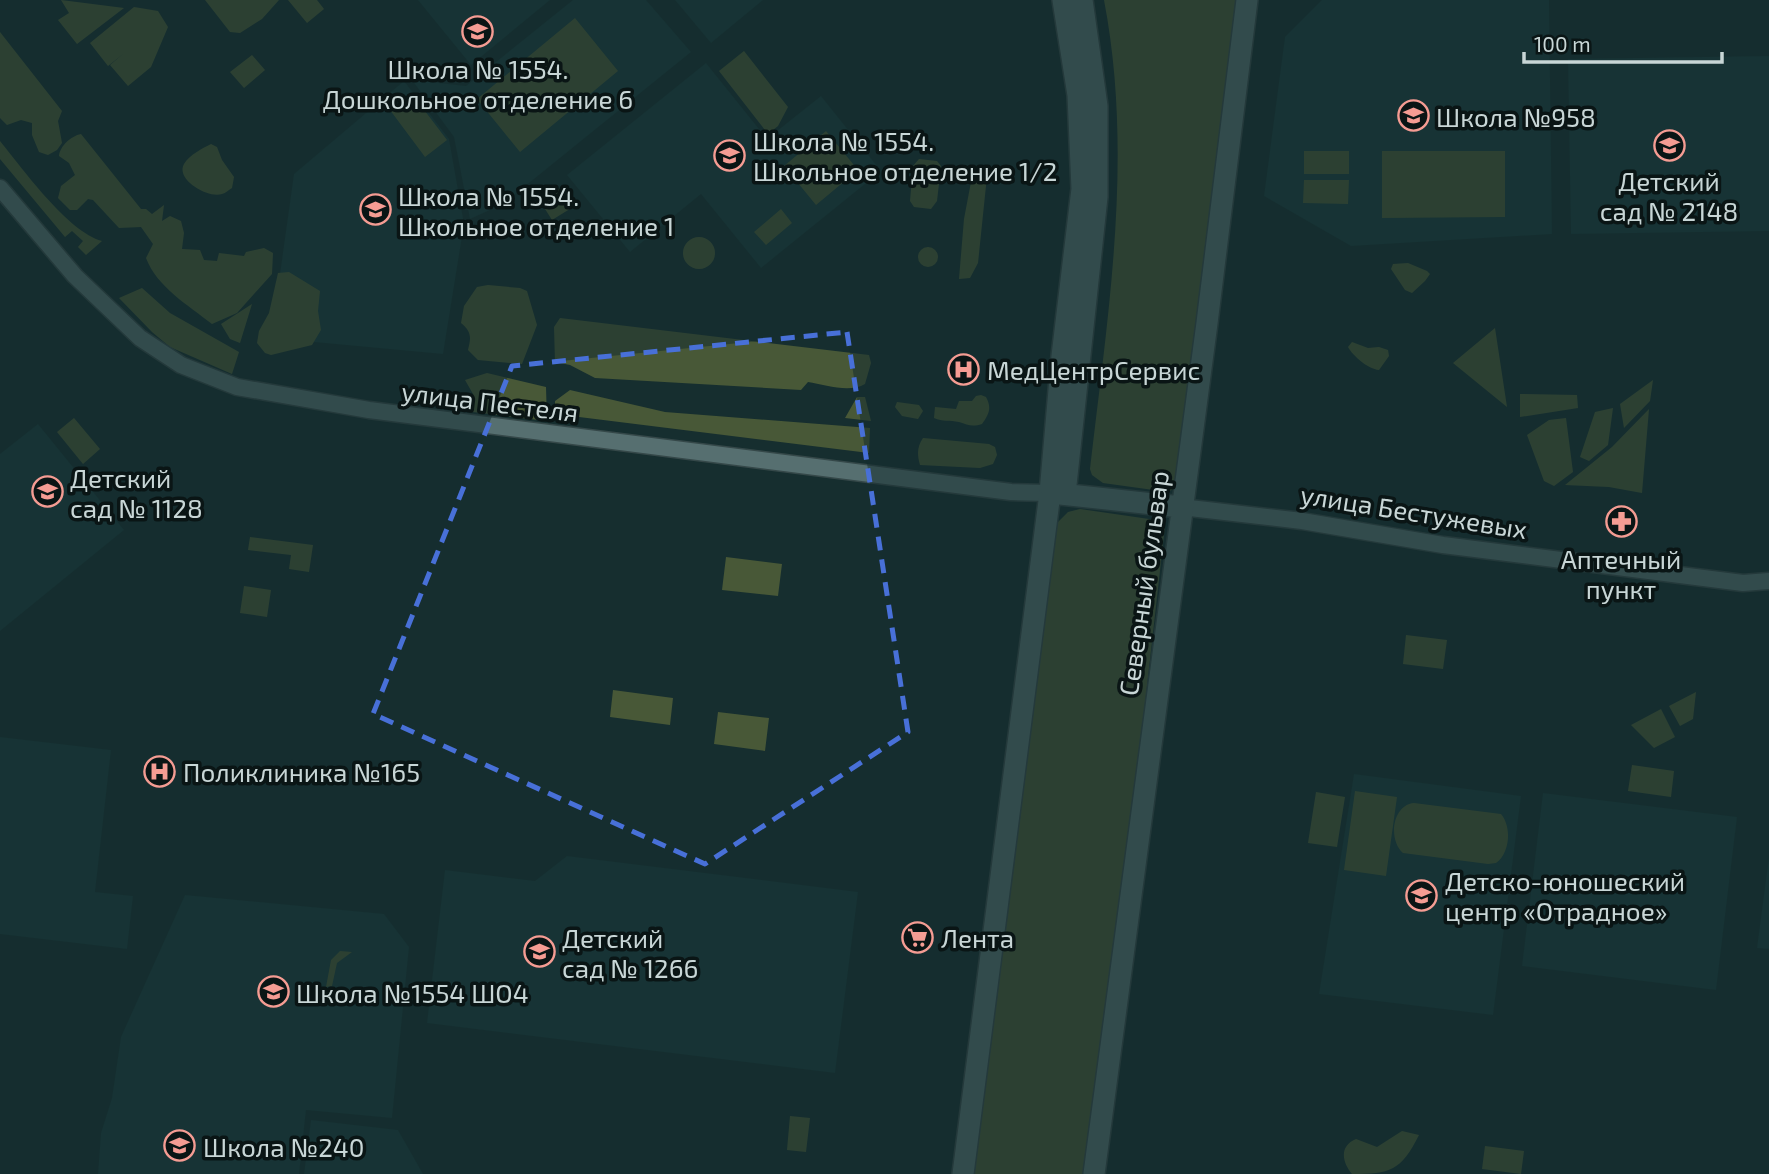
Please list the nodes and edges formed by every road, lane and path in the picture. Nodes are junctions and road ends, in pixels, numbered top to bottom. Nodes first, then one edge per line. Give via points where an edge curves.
1 (1063, 0) edge
2 (1082, 0) edge
3 (1247, 0) edge
4 (0, 188) edge
5 (1058, 494) junction
6 (1181, 507) junction
7 (1769, 581) edge
8 (962, 1174) edge
9 (1094, 1174) edge

1 - 5 main road via 1078,95 1082,188 1062,356
2 - 5 main road via 1097,106 1097,197
3 - 6 main road, Северный бульвар
4 - 5 street, улица Пестеля via 75,276 140,338 181,365 237,387 424,417 1012,492
5 - 6 main road, улица Бестужевых
5 - 8 main road
6 - 7 street, улица Бестужевых via 1561,561 1743,583
6 - 9 main road, Северный бульвар

